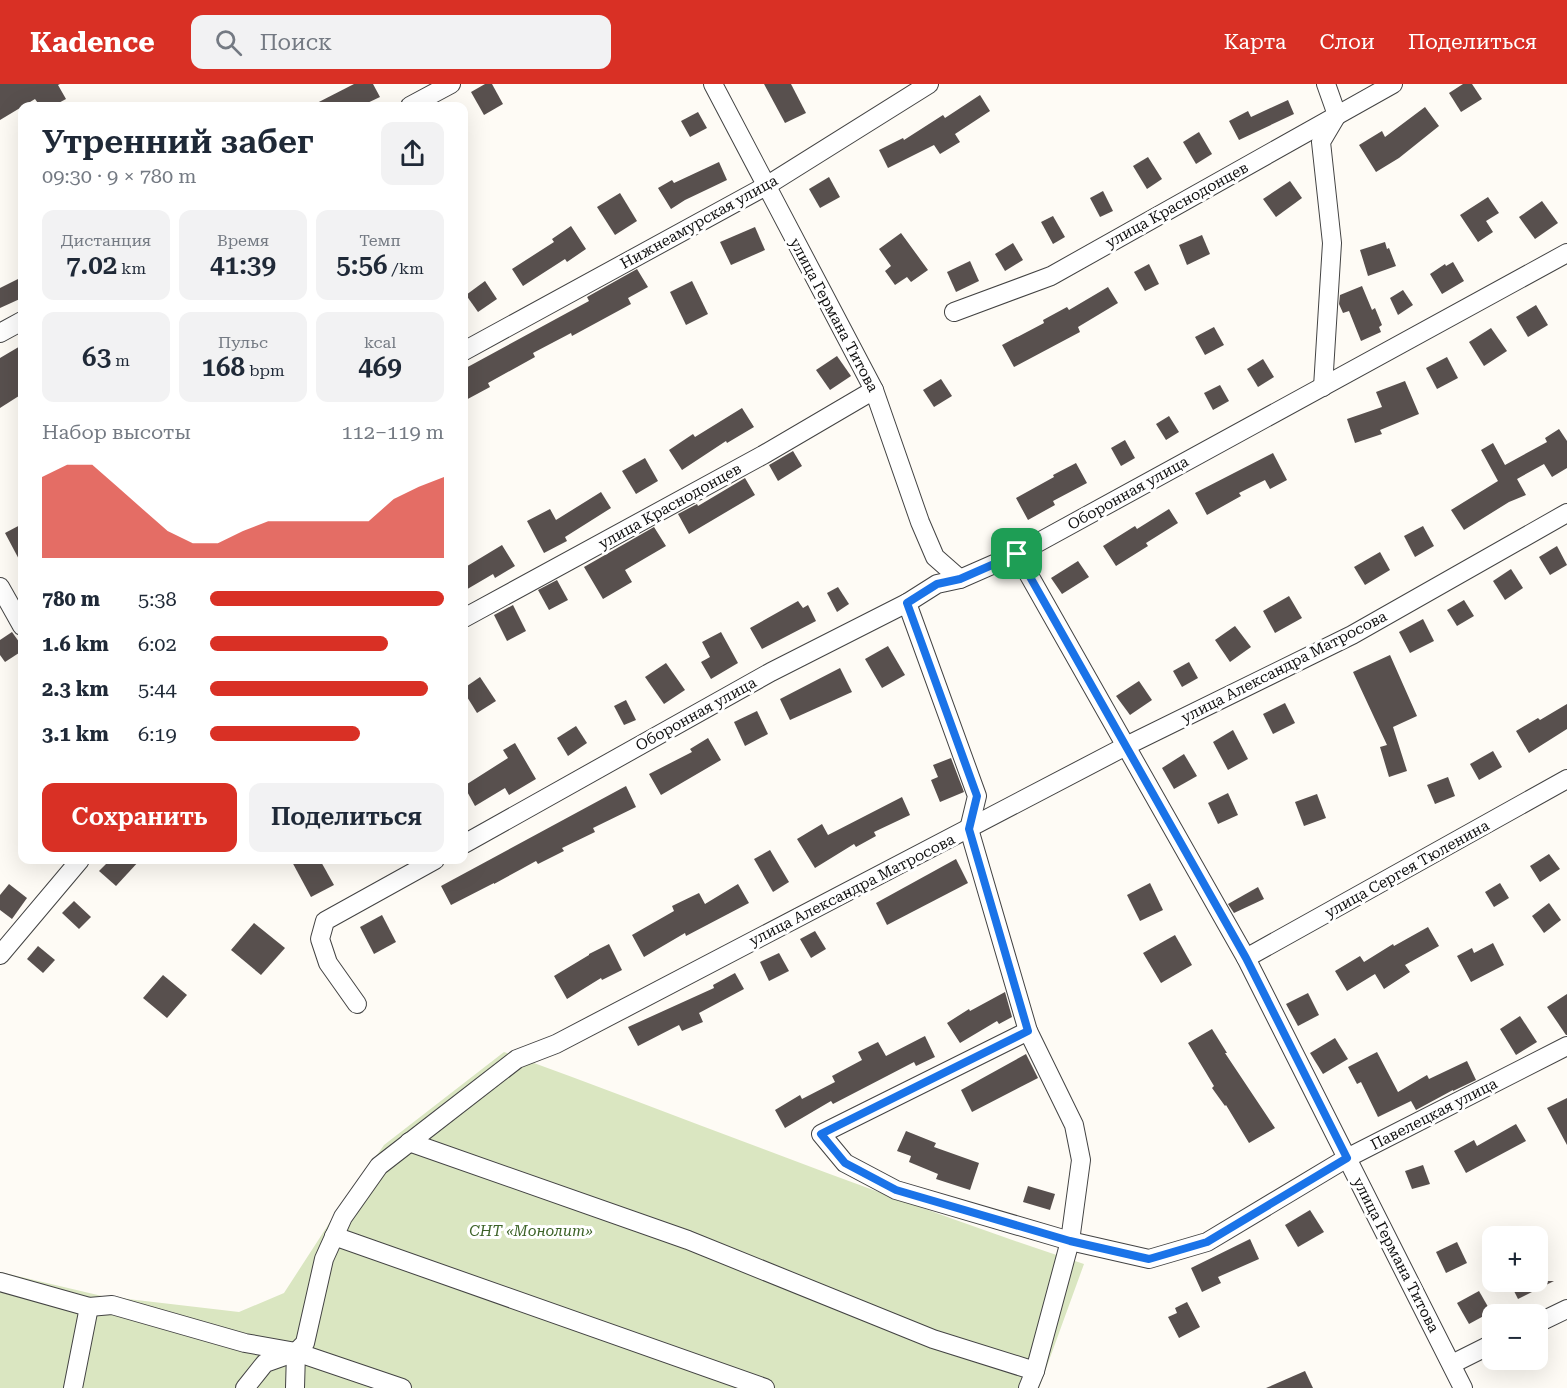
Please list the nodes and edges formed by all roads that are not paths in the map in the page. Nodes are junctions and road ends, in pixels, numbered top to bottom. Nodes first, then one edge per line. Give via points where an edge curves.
1 (451, 84) edge
2 (713, 84) edge
3 (929, 84) edge
4 (1326, 84) edge
5 (1393, 84) edge
6 (417, 102) edge
7 (1337, 115) junction
8 (766, 186) junction
9 (1567, 252) edge
10 (954, 312) dead end
11 (18, 323) edge
12 (0, 333) edge
13 (468, 349) edge
14 (1323, 387) junction
15 (874, 390) junction
16 (1567, 513) edge
17 (1017, 554) junction
18 (960, 579) junction
19 (10, 594) edge
20 (907, 603) junction
21 (18, 615) edge
22 (468, 616) edge
23 (1126, 746) junction
24 (1567, 779) edge
25 (969, 829) junction
26 (468, 842) edge
27 (77, 864) edge
28 (428, 864) edge
29 (0, 956) edge
30 (1246, 958) junction
31 (357, 1004) dead end
32 (1028, 1031) junction
33 (1567, 1046) edge
34 (409, 1142) junction
35 (1347, 1158) junction
36 (334, 1236) junction
37 (1070, 1241) junction
38 (0, 1282) edge
39 (89, 1307) junction
40 (1567, 1309) edge
41 (1548, 1318) edge
42 (1482, 1349) edge
43 (296, 1352) junction
44 (1452, 1364) junction
45 (1032, 1380) edge
46 (1457, 1386) edge
47 (73, 1388) edge
48 (244, 1388) edge
49 (295, 1388) edge
50 (402, 1388) edge
51 (765, 1388) edge

1 - 6 street
2 - 8 street, улица Германа Титова
3 - 8 street, Нижнеамурская улица
4 - 7 street
5 - 7 street, улица Краснодонцев
7 - 10 street, улица Краснодонцев via 1051,276
7 - 14 street via 1321,142 1332,243
8 - 13 street, Нижнеамурская улица
8 - 15 street, улица Германа Титова
9 - 14 street, Оборонная улица
11 - 12 street
14 - 17 street, Оборонная улица
15 - 18 street, улица Германа Титова via 935,557
15 - 22 street, улица Краснодонцев
16 - 23 street, улица Александра Матросова via 1352,635
17 - 18 street, Оборонная улица
17 - 23 street, улица Германа Титова
18 - 20 street, Оборонная улица via 937,584
19 - 21 street
20 - 25 street via 977,796
20 - 26 street, Оборонная улица via 771,672
23 - 25 street, улица Александра Матросова
23 - 30 street, улица Германа Титова
24 - 30 street, улица Сергея Тюленина
25 - 32 street
25 - 34 street, улица Александра Матросова via 556,1044 517,1059
27 - 29 street
28 - 31 street via 325,921 320,939 328,963
30 - 35 street, улица Германа Титова
32 - 37 street via 1074,1125 1081,1160
32 - 37 street, Павелецкая улица via 821,1134 845,1163 896,1190
33 - 35 street, Павелецкая улица
34 - 36 street, улица Александра Матросова via 379,1166
34 - 45 street via 688,1240
35 - 37 street, Павелецкая улица via 1207,1242 1149,1259
35 - 44 street, улица Германа Титова
36 - 43 street, улица Александра Матросова via 324,1259 305,1343
36 - 51 street
37 - 45 street
38 - 39 street
39 - 43 street via 112,1305
39 - 47 street
40 - 41 street
42 - 44 street
43 - 48 street via 264,1363
43 - 49 street
43 - 50 street
44 - 46 street, улица Германа Титова

